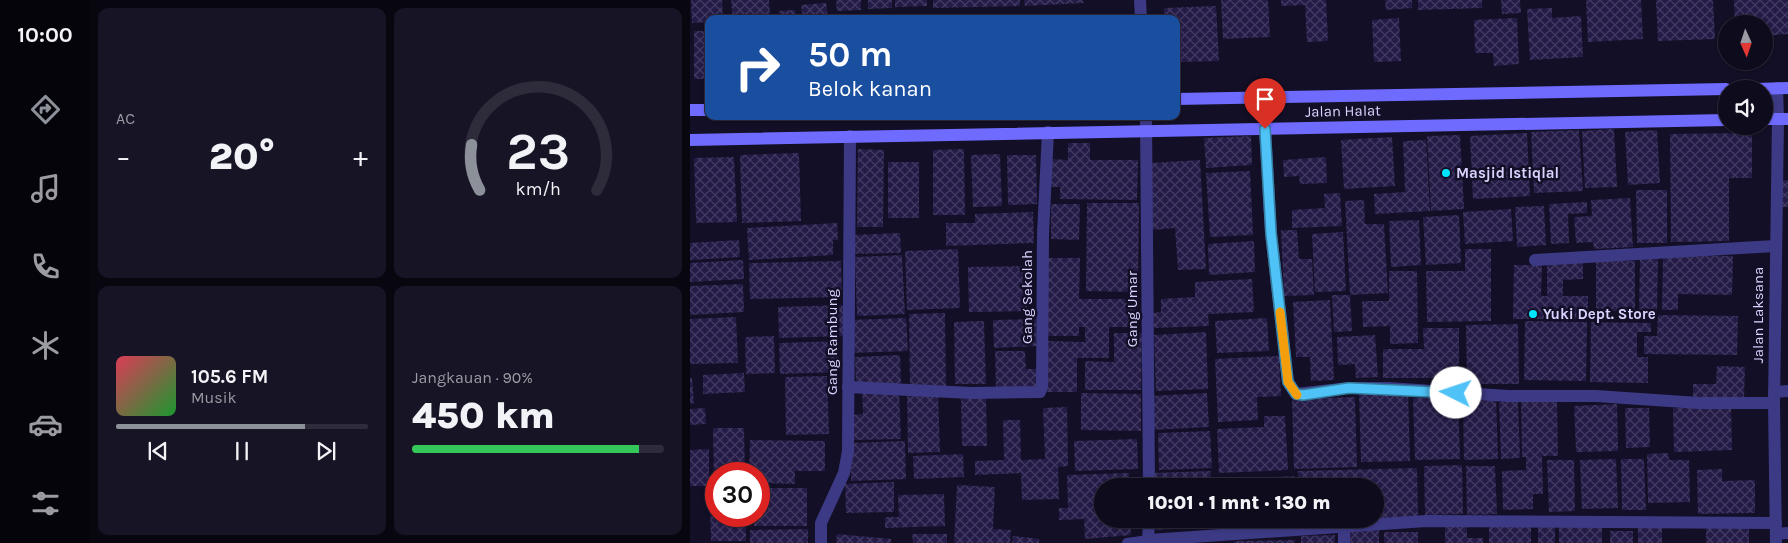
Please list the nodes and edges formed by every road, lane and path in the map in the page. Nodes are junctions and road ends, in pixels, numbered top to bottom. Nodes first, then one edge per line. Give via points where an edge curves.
1 (1140, 0) edge
2 (1141, 15) edge
3 (1783, 88) edge
4 (1718, 90) edge
5 (1180, 98) edge
6 (690, 110) edge
7 (705, 110) edge
8 (1783, 119) edge
9 (1146, 120) edge
10 (1718, 120) edge
11 (1265, 129) junction
12 (1147, 131) junction
13 (1048, 132) junction
14 (850, 136) junction
15 (690, 140) edge
16 (1776, 246) junction
17 (1535, 260) dead end
18 (848, 387) junction
19 (1788, 391) edge
20 (1774, 398) junction
21 (1149, 478) edge
22 (1384, 524) edge
23 (1149, 528) edge
24 (1318, 528) edge
25 (1344, 528) edge
26 (1779, 533) edge
27 (1149, 541) edge
28 (821, 543) edge
29 (1127, 543) edge
30 (1344, 543) edge

1 - 2 street
3 - 8 street, Jalan Laksana
4 - 5 main road, Jalan Halat
6 - 7 main road
8 - 16 street, Jalan Laksana
9 - 12 street, Gang Umar
10 - 11 main road, Jalan Halat
11 - 12 main road, Jalan Halat
11 - 20 street via 1271,233 1287,373 1291,389 1296,394 1378,388 1699,403
12 - 13 main road, Jalan Halat
12 - 21 street, Gang Umar
13 - 14 main road, Jalan Halat
13 - 18 street, Gang Sekolah via 1040,392
14 - 15 main road, Jalan Halat
14 - 18 street, Gang Rambung
16 - 17 street
16 - 20 street, Jalan Laksana
18 - 28 street, Gang Rambung via 848,451 844,473 821,523
19 - 20 street
20 - 26 street, Jalan Laksana
22 - 26 street via 1426,521
23 - 27 street
24 - 27 street
25 - 30 street
27 - 29 lane

